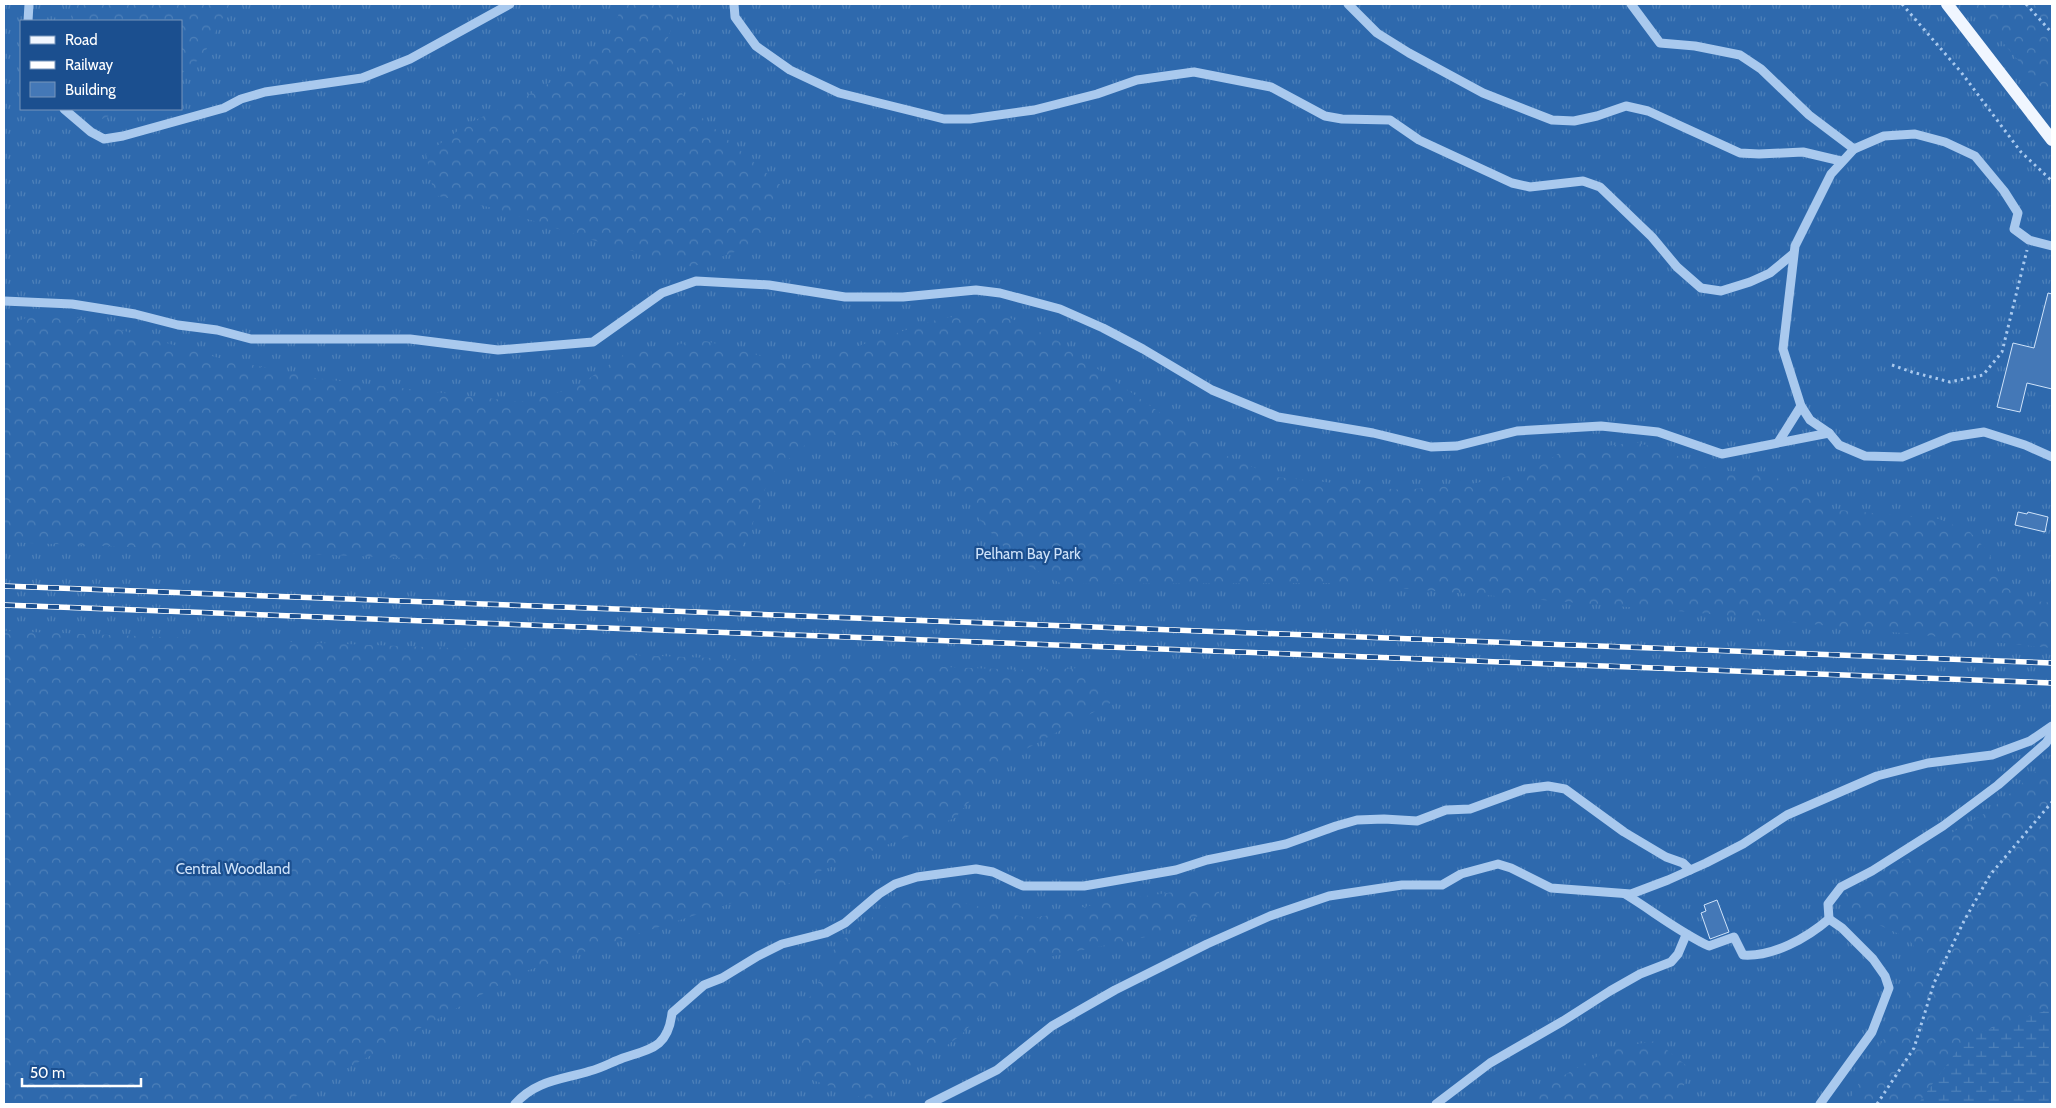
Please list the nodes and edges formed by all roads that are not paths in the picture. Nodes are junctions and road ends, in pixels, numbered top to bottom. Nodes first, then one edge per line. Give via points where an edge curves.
1 (29, 4) edge
2 (510, 4) edge
3 (734, 4) edge
4 (1348, 4) edge
5 (1631, 4) edge
6 (1948, 4) edge
7 (28, 20) edge
8 (65, 110) edge
9 (2052, 140) edge
10 (1854, 149) junction
11 (1841, 161) junction
12 (2052, 246) edge
13 (1793, 254) junction
14 (4, 301) edge
15 (1801, 406) junction
16 (1829, 433) junction
17 (1779, 441) junction
18 (2052, 457) edge
19 (2052, 726) edge
20 (2052, 734) edge
21 (1690, 870) junction
22 (1625, 894) junction
23 (1829, 918) junction
24 (1686, 935) junction
25 (515, 1104) edge
26 (929, 1104) edge
27 (1436, 1104) edge
28 (1820, 1104) edge

1 - 7 lane
2 - 8 lane via 410,59 362,78 264,92 224,108 123,136 104,139
3 - 13 lane via 734,17 756,46 790,70 839,94 934,117 970,119 1034,110 1137,80 1194,72 1271,87 1325,116 1390,120 1419,140 1512,183 1530,187 1583,181 1600,187 1701,288 1721,290 1750,282 1770,273
4 - 11 lane via 1377,32 1409,53 1483,93 1552,120 1574,121 1626,106 1648,111 1740,153 1803,152
5 - 10 lane via 1660,43 1740,54 1766,73 1809,115
6 - 9 main road
10 - 11 lane
10 - 12 lane via 1884,136 1915,134 1945,142 1975,156 2018,213 2014,229 2029,240
11 - 13 lane via 1831,174 1794,246
13 - 15 lane via 1783,349
14 - 17 lane via 81,306 135,314 251,339 410,339 498,350 593,342 662,293 696,281 769,285 845,297 903,297 976,290 1060,309 1143,349 1212,390 1278,417 1374,433 1431,447 1457,446 1517,431 1601,426 1658,432 1722,454
15 - 16 lane via 1810,420
15 - 17 lane
16 - 17 lane
16 - 18 lane via 1839,445 1864,456 1902,457 1951,437 1984,432
19 - 21 lane via 2030,741 1992,755 1928,763 1876,776 1787,815 1743,844
20 - 23 lane via 2046,743 1998,784 1943,826 1872,872 1841,887 1828,904
21 - 22 lane
21 - 25 lane via 1683,862 1666,857 1631,836 1565,788 1548,786 1525,789 1470,809 1446,810 1416,821 1357,820 1286,844 1207,860 1176,870 1084,886 1023,886 993,872 976,869 931,874 895,884 845,923 826,933 782,944 704,985 672,1013 663,1039 648,1051 593,1071 536,1085
22 - 24 lane
22 - 26 lane via 1551,888 1498,864 1461,874 1442,885 1402,885 1329,896 1261,920 1115,990 1052,1026 997,1070
23 - 24 lane via 1815,931 1756,956 1743,955 1734,937 1710,946
23 - 28 lane via 1873,959 1889,988 1872,1032
24 - 27 lane via 1671,962 1610,991 1490,1063

